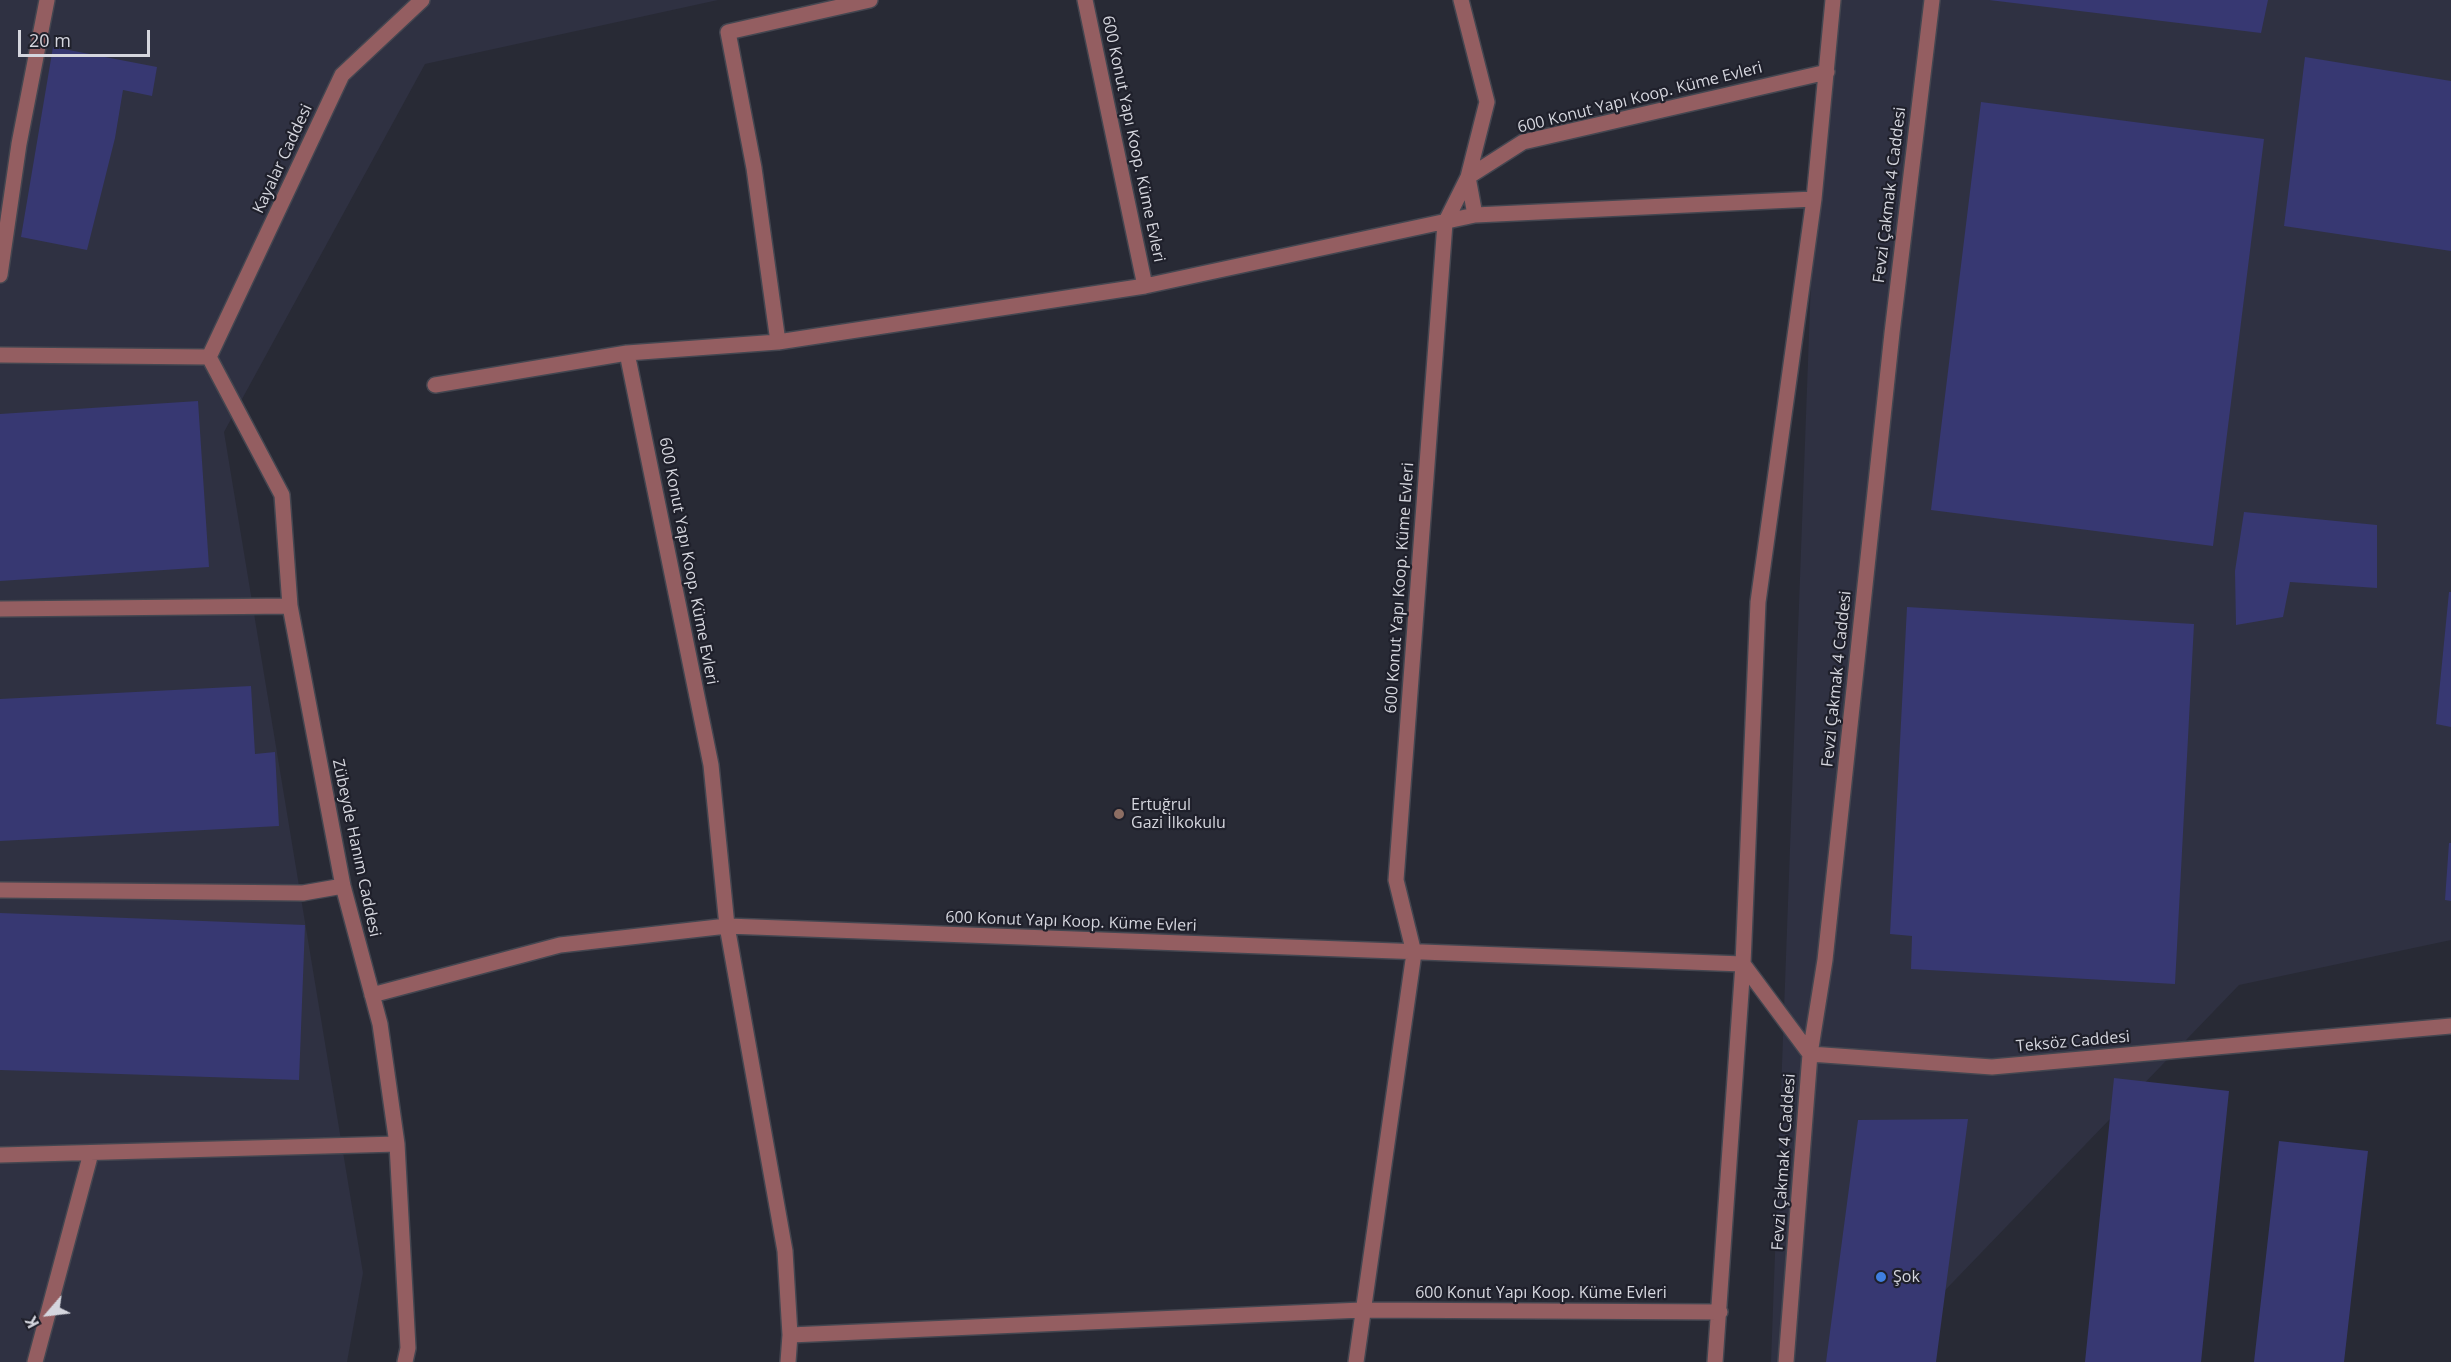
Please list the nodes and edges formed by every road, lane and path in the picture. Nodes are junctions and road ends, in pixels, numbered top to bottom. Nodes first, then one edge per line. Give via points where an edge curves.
1 (47, 0) edge
2 (422, 0) edge
3 (870, 0) edge
4 (1085, 0) edge
5 (1461, 0) edge
6 (1833, 0) edge
7 (1932, 0) edge
8 (1827, 72) junction
9 (1468, 177) junction
10 (1814, 200) junction
11 (1475, 215) junction
12 (1445, 223) junction
13 (0, 275) edge
14 (1145, 286) junction
15 (778, 342) junction
16 (627, 353) junction
17 (0, 355) edge
18 (209, 357) junction
19 (435, 385) dead end
20 (290, 606) junction
21 (0, 609) edge
22 (343, 886) junction
23 (0, 890) edge
24 (727, 927) junction
25 (1414, 953) junction
26 (1743, 964) junction
27 (372, 995) junction
28 (2451, 1026) edge
29 (1810, 1054) junction
30 (397, 1144) junction
31 (91, 1153) junction
32 (0, 1155) edge
33 (1362, 1310) junction
34 (1720, 1312) junction
35 (790, 1335) junction
36 (35, 1362) edge
37 (405, 1362) edge
38 (788, 1362) edge
39 (1356, 1362) edge
40 (1715, 1362) edge
41 (1786, 1362) edge

1 - 13 street via 19,144
2 - 18 street, Kayalar Caddesi via 342,75
3 - 15 street via 728,32 754,168
4 - 14 street, 600 Konut Yapı Koop. Küme Evleri
5 - 9 street, 600 Konut Yapı Koop. Küme Evleri via 1487,102
6 - 8 street
7 - 29 street, Fevzi Çakmak 4 Caddesi via 1890,345 1825,960
8 - 9 street, 600 Konut Yapı Koop. Küme Evleri via 1523,142
8 - 10 street
9 - 11 street, 600 Konut Yapı Koop. Küme Evleri
9 - 12 street, 600 Konut Yapı Koop. Küme Evleri
10 - 11 street, 600 Konut Yapı Koop. Küme Evleri
10 - 26 street via 1758,602
11 - 12 street, 600 Konut Yapı Koop. Küme Evleri
12 - 14 street, 600 Konut Yapı Koop. Küme Evleri
12 - 25 street, 600 Konut Yapı Koop. Küme Evleri via 1396,880
14 - 15 street, 600 Konut Yapı Koop. Küme Evleri
15 - 16 street, 600 Konut Yapı Koop. Küme Evleri
16 - 19 street
16 - 24 street, 600 Konut Yapı Koop. Küme Evleri via 711,765
17 - 18 street
18 - 20 street, Zübeyde Hanım Caddesi via 282,495
20 - 21 street
20 - 22 street, Zübeyde Hanım Caddesi
22 - 23 street via 303,892
22 - 27 street, Zübeyde Hanım Caddesi
24 - 25 street, 600 Konut Yapı Koop. Küme Evleri
24 - 27 street, 600 Konut Yapı Koop. Küme Evleri via 560,945
24 - 35 street, 600 Konut Yapı Koop. Küme Evleri via 785,1251
25 - 26 street, 600 Konut Yapı Koop. Küme Evleri
25 - 33 street, 600 Konut Yapı Koop. Küme Evleri
26 - 29 street
26 - 34 street
27 - 30 street, Zübeyde Hanım Caddesi via 380,1024
28 - 29 street, Teksöz Caddesi via 1992,1067
29 - 41 street, Fevzi Çakmak 4 Caddesi
30 - 31 street
30 - 37 street, Zübeyde Hanım Caddesi via 408,1348
31 - 32 street
31 - 36 street
33 - 34 street, 600 Konut Yapı Koop. Küme Evleri
33 - 35 street, 600 Konut Yapı Koop. Küme Evleri
33 - 39 street, 600 Konut Yapı Koop. Küme Evleri
34 - 40 street
35 - 38 street, 600 Konut Yapı Koop. Küme Evleri

